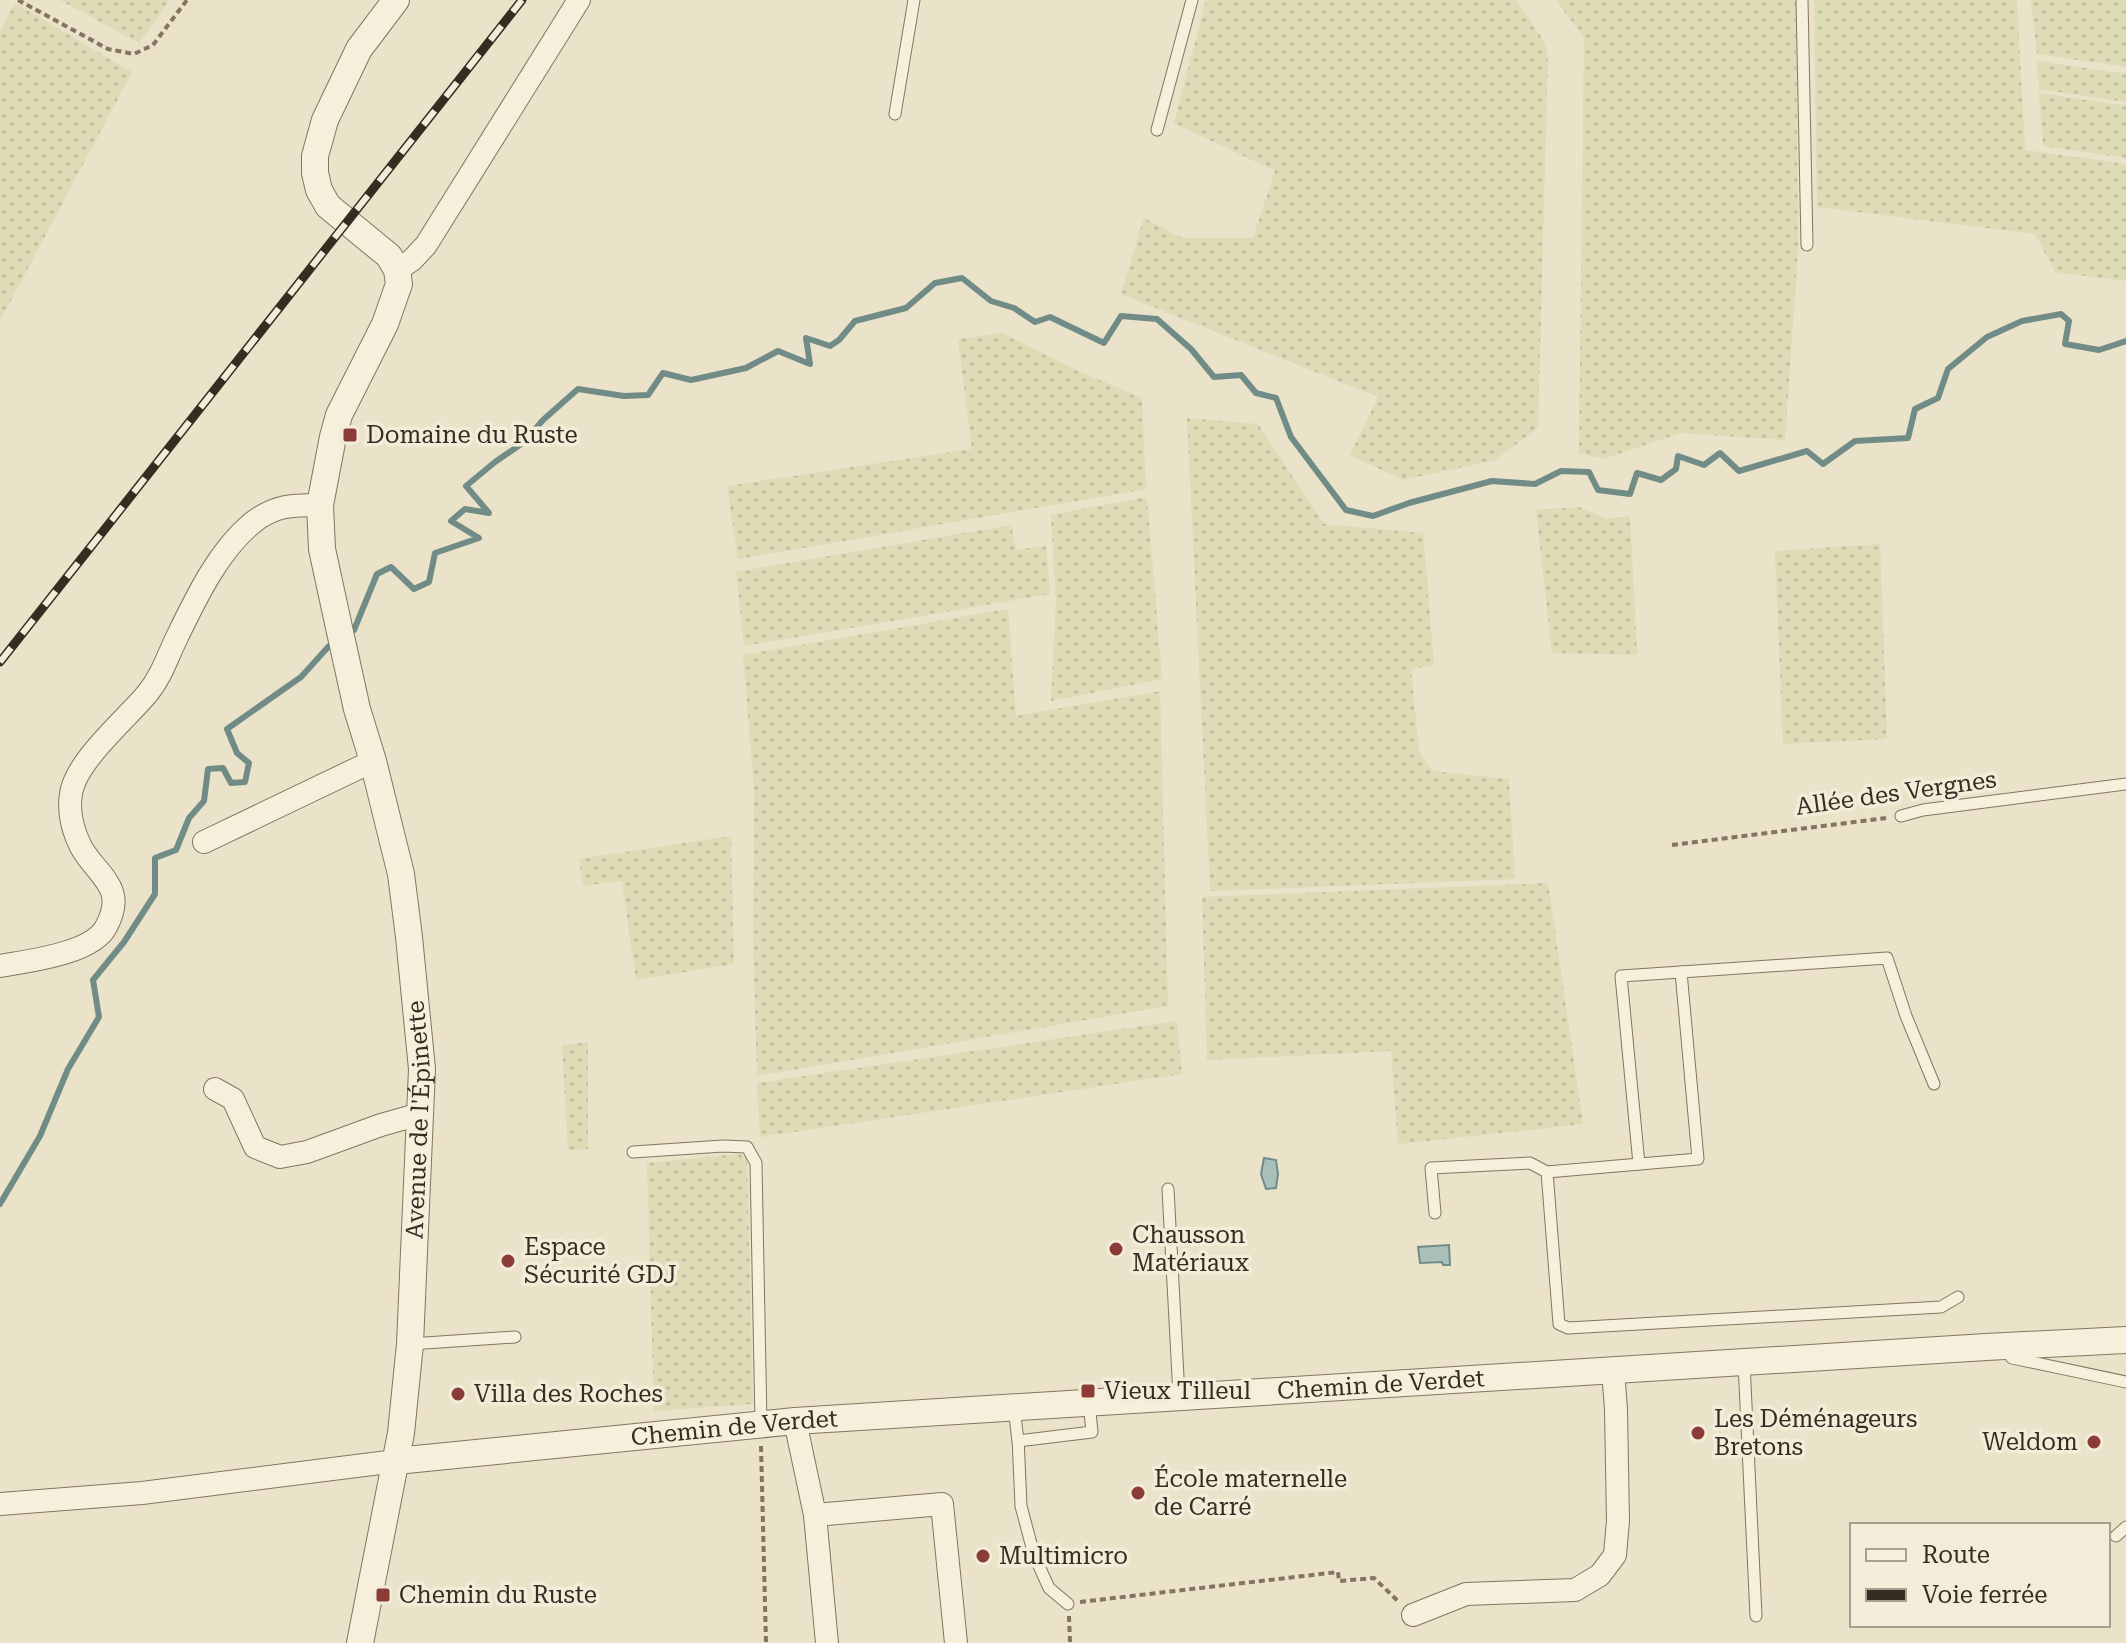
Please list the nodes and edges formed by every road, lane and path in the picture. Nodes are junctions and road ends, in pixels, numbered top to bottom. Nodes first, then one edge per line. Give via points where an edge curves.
1 (18, 0) edge
2 (187, 0) edge
3 (396, 0) edge
4 (579, 0) edge
5 (914, 0) edge
6 (1192, 0) edge
7 (1802, 0) edge
8 (895, 114) dead end
9 (1157, 130) dead end
10 (1807, 245) dead end
11 (397, 270) junction
12 (320, 505) junction
13 (373, 761) junction
14 (2126, 784) edge
15 (1901, 816) joint
16 (204, 842) dead end
17 (1672, 845) dead end
18 (0, 966) edge
19 (1681, 972) junction
20 (1934, 1084) dead end
21 (215, 1089) dead end
22 (420, 1114) junction
23 (633, 1152) dead end
24 (1639, 1164) junction
25 (1547, 1172) junction
26 (1168, 1189) dead end
27 (1435, 1213) dead end
28 (1958, 1297) dead end
29 (515, 1337) dead end
30 (2126, 1340) edge
31 (410, 1344) junction
32 (2003, 1347) junction
33 (1744, 1363) junction
34 (1613, 1370) junction
35 (2126, 1382) edge
36 (1179, 1397) junction
37 (1089, 1403) junction
38 (1014, 1406) junction
39 (795, 1421) junction
40 (761, 1423) junction
41 (1018, 1438) junction
42 (396, 1461) junction
43 (0, 1504) edge
44 (815, 1515) junction
45 (2126, 1527) edge
46 (2116, 1536) dead end
47 (1068, 1604) junction
48 (1413, 1615) joint
49 (1756, 1616) dead end
50 (360, 1643) edge
51 (766, 1643) edge
52 (827, 1643) edge
53 (956, 1643) edge
54 (1070, 1643) edge

1 - 2 path via 108,49 134,54 153,45
3 - 11 street via 359,49 325,120 315,165 328,206 389,256
4 - 11 street via 426,245
5 - 8 lane
6 - 9 lane
7 - 10 lane
11 - 12 street, Avenue de l'Épinette via 393,306 339,415
12 - 13 street, Avenue de l'Épinette via 322,549
12 - 18 street via 284,506 253,522 226,548 161,674 83,766 71,791 71,823 82,849 108,881 113,901 105,930 66,953
13 - 16 street
13 - 22 street, Avenue de l'Épinette via 401,874 422,1069
14 - 15 lane, Allée des Vergnes
15 - 17 path, Allée des Vergnes
19 - 20 lane via 1887,958
19 - 24 lane via 1698,1159
19 - 24 lane via 1621,976
21 - 22 street via 233,1099 255,1147 280,1157
22 - 31 street, Avenue de l'Épinette
23 - 40 lane via 747,1147 756,1163
24 - 25 lane
25 - 27 lane via 1530,1163 1431,1168
25 - 28 lane via 1559,1324 1568,1328 1941,1307
26 - 36 lane
29 - 31 lane
30 - 32 street, Chemin de Verdet
31 - 42 street, Avenue de l'Épinette
32 - 33 street, Chemin de Verdet
32 - 35 lane via 2012,1358
33 - 34 street, Chemin de Verdet
33 - 49 lane
34 - 36 street, Chemin de Verdet
34 - 48 street via 1618,1521 1615,1555 1600,1575 1575,1590 1466,1594
36 - 37 street, Chemin de Verdet
37 - 38 street, Chemin de Verdet
37 - 41 lane via 1092,1432
38 - 39 street, Chemin de Verdet
38 - 41 lane
39 - 40 street, Chemin de Verdet
39 - 44 street
40 - 42 street, Chemin de Verdet
40 - 51 path
41 - 47 lane via 1021,1506 1034,1555 1049,1588
42 - 43 street via 142,1493
42 - 50 street, Avenue de l'Épinette
44 - 52 street
44 - 53 street via 942,1504
45 - 46 lane
47 - 48 path via 1338,1572 1339,1581 1374,1578
47 - 54 path

